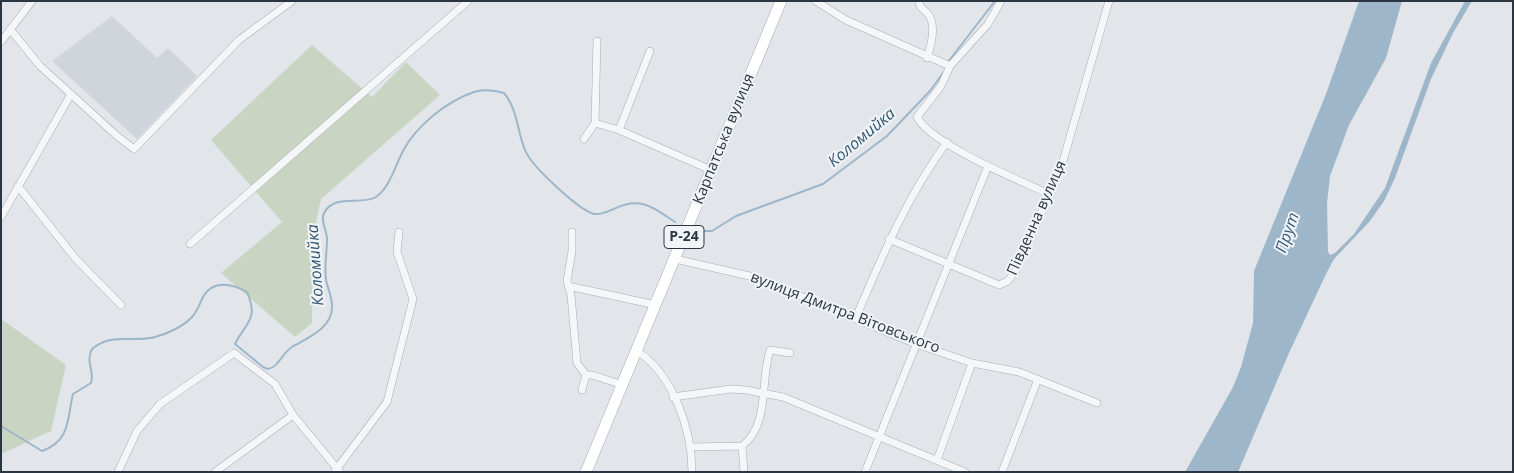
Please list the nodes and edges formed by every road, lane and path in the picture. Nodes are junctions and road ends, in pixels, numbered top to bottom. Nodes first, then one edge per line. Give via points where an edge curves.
1 (32, 1) edge
2 (292, 1) edge
3 (468, 1) edge
4 (781, 1) edge
5 (816, 1) edge
6 (919, 1) edge
7 (1001, 1) edge
8 (1109, 1) edge
9 (10, 29) junction
10 (597, 41) dead end
11 (1, 42) edge
12 (650, 51) dead end
13 (927, 58) junction
14 (948, 65) junction
15 (71, 94) junction
16 (595, 123) junction
17 (619, 130) junction
18 (584, 139) dead end
19 (947, 142) junction
20 (988, 166) junction
21 (711, 170) junction
22 (18, 186) junction
23 (1049, 194) junction
24 (1, 217) edge
25 (399, 232) dead end
26 (572, 232) dead end
27 (889, 239) junction
28 (190, 244) dead end
29 (675, 259) junction
30 (948, 265) junction
31 (568, 286) junction
32 (121, 305) dead end
33 (656, 305) junction
34 (856, 318) junction
35 (916, 344) junction
36 (637, 351) junction
37 (790, 353) dead end
38 (972, 362) junction
39 (586, 375) junction
40 (1038, 379) junction
41 (623, 385) junction
42 (582, 390) dead end
43 (764, 393) junction
44 (673, 397) junction
45 (1097, 403) dead end
46 (293, 415) junction
47 (879, 436) junction
48 (742, 446) junction
49 (691, 447) junction
50 (937, 460) junction
51 (337, 470) edge
52 (118, 472) edge
53 (215, 472) edge
54 (586, 472) edge
55 (692, 472) edge
56 (744, 472) edge
57 (865, 472) edge
58 (965, 472) edge
59 (1002, 472) edge

1 - 9 street
2 - 15 street via 239,40 134,149
3 - 28 street
4 - 21 main road, Карпатська вулиця / Р-24
5 - 13 street via 846,20
6 - 13 street via 919,6 930,17 932,27
7 - 14 street via 988,24
8 - 23 street, Південна вулиця via 1061,168
9 - 11 street
9 - 15 street via 40,66
10 - 16 street
12 - 17 street
13 - 14 street
14 - 19 street via 941,86 917,116 928,129
15 - 22 street
16 - 17 street
16 - 18 street
17 - 21 street
19 - 20 street
19 - 27 street via 921,178
20 - 23 street
20 - 30 street
21 - 29 main road, Карпатська вулиця / Р-24
22 - 24 street
22 - 32 street via 75,258
23 - 30 street, Південна вулиця via 1016,270 1004,284
25 - 51 street via 397,252 413,299 387,402
26 - 31 street via 572,251 566,276
27 - 30 street, Південна вулиця
27 - 34 street
29 - 33 main road, Карпатська вулиця / Р-24
29 - 34 street, вулиця Дмитра Вітовського via 754,277
30 - 35 street
31 - 33 street
31 - 39 street via 577,363
33 - 36 main road, Карпатська вулиця / Р-24
34 - 35 street, вулиця Дмитра Вітовського
35 - 38 street, вулиця Дмитра Вітовського
35 - 47 street
36 - 41 main road, Карпатська вулиця / Р-24
36 - 44 street via 658,369
37 - 43 street via 770,350
38 - 40 street, вулиця Дмитра Вітовського
38 - 50 street
39 - 41 street
39 - 42 street
40 - 45 street, вулиця Дмитра Вітовського
40 - 59 street
41 - 54 main road, Карпатська вулиця / Р-24
43 - 44 street via 731,389
43 - 47 street via 794,400
43 - 48 street via 756,426 750,440
44 - 49 street
46 - 51 street
46 - 52 street via 275,384 234,353 160,404 137,431
46 - 53 street
47 - 50 street
47 - 57 street
48 - 49 street
48 - 56 street
49 - 55 street
50 - 58 street

